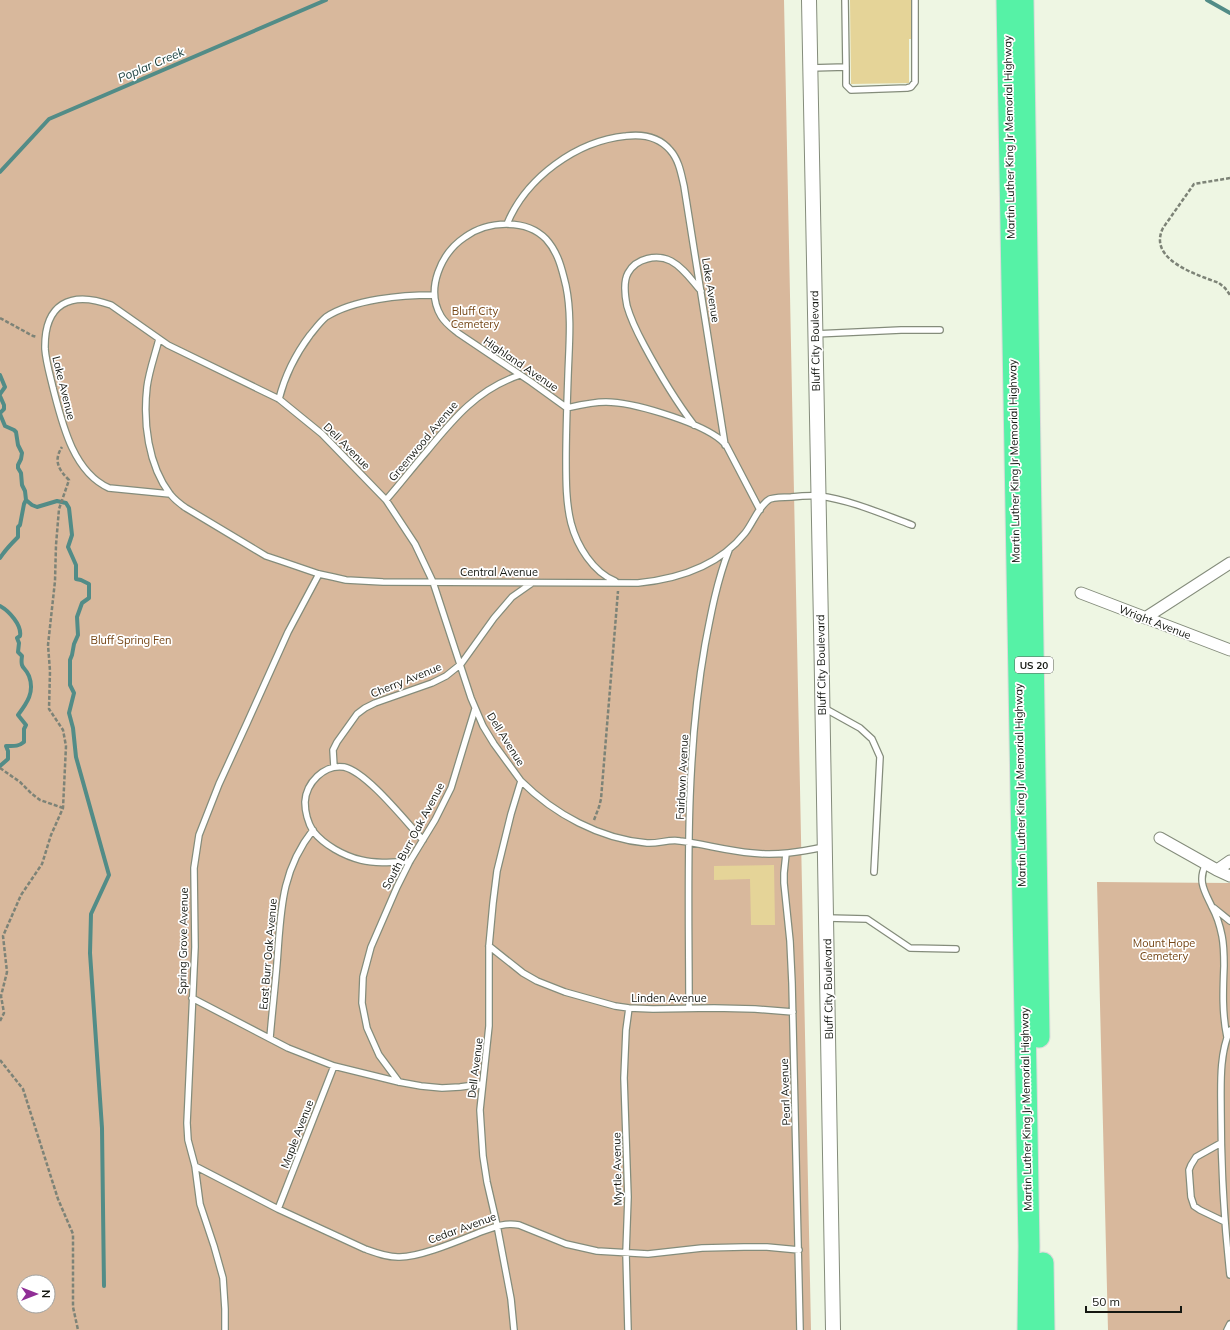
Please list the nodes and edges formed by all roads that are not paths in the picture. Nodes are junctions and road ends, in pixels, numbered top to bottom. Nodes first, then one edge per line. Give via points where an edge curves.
1 (809, 0) edge
2 (845, 0) edge
3 (915, 0) edge
4 (1007, 0) edge
5 (1024, 0) edge
6 (846, 67) junction
7 (810, 68) junction
8 (507, 224) junction
9 (702, 292) junction
10 (434, 295) junction
11 (940, 330) dead end
12 (815, 334) junction
13 (159, 339) junction
14 (520, 375) junction
15 (279, 399) junction
16 (567, 408) junction
17 (694, 426) junction
18 (726, 445) junction
19 (170, 494) junction
20 (818, 496) junction
21 (386, 500) junction
22 (760, 510) junction
23 (912, 525) dead end
24 (729, 550) junction
25 (1230, 563) edge
26 (318, 574) junction
27 (434, 582) junction
28 (532, 582) junction
29 (619, 583) junction
30 (1081, 593) dead end
31 (1145, 618) junction
32 (1230, 650) edge
33 (461, 664) junction
34 (822, 706) junction
35 (476, 709) junction
36 (334, 767) junction
37 (521, 781) junction
38 (313, 830) junction
39 (1160, 838) dead end
40 (423, 840) junction
41 (689, 842) junction
42 (826, 847) junction
43 (786, 854) junction
44 (410, 861) junction
45 (1230, 861) edge
46 (1206, 864) junction
47 (1217, 870) junction
48 (874, 872) dead end
49 (1230, 876) edge
50 (1212, 906) junction
51 (827, 918) junction
52 (1230, 921) edge
53 (489, 946) junction
54 (956, 949) dead end
55 (192, 998) junction
56 (629, 1008) junction
57 (689, 1008) junction
58 (793, 1012) junction
59 (1230, 1030) edge
60 (1227, 1037) junction
61 (270, 1038) junction
62 (334, 1066) junction
63 (399, 1082) junction
64 (482, 1084) junction
65 (1221, 1143) junction
66 (195, 1166) junction
67 (278, 1210) junction
68 (1225, 1222) junction
69 (497, 1226) junction
70 (799, 1250) junction
71 (626, 1253) junction
72 (1230, 1276) edge
73 (1230, 1324) edge
74 (225, 1330) edge
75 (514, 1330) edge
76 (628, 1330) edge
77 (800, 1330) edge
78 (833, 1330) edge
79 (1028, 1330) edge
80 (1044, 1330) edge
81 (1228, 1330) edge

1 - 7 street, Bluff City Boulevard
2 - 6 lane
3 - 6 lane via 916,82 911,87 851,90 846,85
4 - 79 highway, Martin Luther King Jr Memorial Highway / US 20 via 1029,1238
5 - 80 highway, Martin Luther King Jr Memorial Highway / US 20
6 - 7 lane
7 - 12 street, Bluff City Boulevard
8 - 9 lane, Lake Avenue via 526,192 567,156 605,139 632,135 654,138 670,150 680,167
8 - 10 lane, Highland Avenue via 486,227 465,236 443,261 438,272
8 - 16 lane, Highland Avenue via 527,227 545,238 558,258 563,273 570,320
9 - 17 lane via 679,266 665,258 648,258 633,266 628,273 625,292 638,334 655,366
9 - 18 lane, Lake Avenue
10 - 14 lane, Highland Avenue via 439,312 449,325
10 - 15 lane via 381,299 345,309 326,318 313,331 296,356
11 - 12 lane
12 - 20 street, Bluff City Boulevard
13 - 15 lane, Dell Avenue
13 - 19 lane, Central Avenue via 147,387 146,419 154,462
13 - 19 lane, Lake Avenue via 111,305 81,299 65,303 50,316 45,350 68,439 76,455 94,479 117,490
14 - 16 lane, Highland Avenue
14 - 21 lane, Greenwood Avenue via 496,385 469,403
15 - 21 lane, Dell Avenue via 322,434
16 - 17 lane via 594,402 615,403 648,409
16 - 29 lane, Highland Avenue via 566,486 571,524 588,559 608,578
17 - 18 lane via 717,437
18 - 22 lane
19 - 26 lane, Central Avenue via 186,508 266,556
20 - 22 lane, Central Avenue via 774,498 765,502
20 - 23 lane via 845,501
20 - 34 street, Bluff City Boulevard
21 - 27 lane, Dell Avenue via 415,544
22 - 24 lane, Central Avenue via 746,532
24 - 29 lane, Central Avenue via 702,567 670,578
24 - 41 lane, Fairlawn Avenue via 722,569 700,674
25 - 31 street
26 - 27 lane, Central Avenue via 346,580
26 - 55 lane, Spring Grove Avenue via 288,632 219,784 199,836 194,868 195,947
27 - 28 lane, Central Avenue
27 - 33 lane, Dell Avenue
28 - 29 lane, Central Avenue
28 - 33 lane, Cherry Avenue via 512,597
30 - 31 street, Wright Avenue
31 - 32 street, Wright Avenue
33 - 35 lane, Dell Avenue
33 - 36 lane, Cherry Avenue via 432,683 388,698 357,714 337,742 334,750
34 - 42 street, Bluff City Boulevard
34 - 48 lane via 860,728 872,739 880,757
35 - 37 lane, Dell Avenue via 494,744
35 - 40 lane, South Burr Oak Avenue via 451,788
36 - 38 lane via 318,775 307,792 306,811
36 - 40 lane via 344,767 368,781
37 - 41 lane via 549,804 591,828 615,837 649,843 678,840
37 - 53 lane, Dell Avenue via 497,871
38 - 44 lane via 323,841 348,856 373,862
38 - 61 lane, East Burr Oak Avenue via 296,855 284,889
39 - 46 street
40 - 44 lane, South Burr Oak Avenue
41 - 43 lane via 752,854
41 - 57 lane, Fairlawn Avenue
42 - 43 lane
42 - 51 street, Bluff City Boulevard
43 - 58 lane, Pearl Avenue via 784,873
44 - 63 lane, South Burr Oak Avenue via 371,947 362,988 364,1015 372,1042
45 - 47 street
46 - 47 street
46 - 50 lane via 1202,881 1205,894
47 - 49 street
50 - 52 lane
50 - 60 lane via 1224,945 1223,1017
51 - 54 lane via 867,918 910,948
51 - 78 street, Bluff City Boulevard
53 - 56 lane, Linden Avenue via 523,973 549,987
53 - 64 lane, Dell Avenue via 489,1026
55 - 61 lane
55 - 66 lane, Spring Grove Avenue via 187,1123 188,1140
56 - 57 lane, Linden Avenue
56 - 71 lane, Myrtle Avenue via 624,1078 628,1197
57 - 58 lane, Linden Avenue
58 - 70 lane, Pearl Avenue
59 - 60 lane
60 - 65 lane via 1222,1068
61 - 62 lane via 308,1057
62 - 63 lane
62 - 67 lane, Maple Avenue
63 - 64 lane via 442,1088
64 - 69 lane, Dell Avenue via 480,1110 483,1156
65 - 68 lane
65 - 68 lane via 1196,1156 1190,1164 1190,1197 1194,1206
66 - 67 lane, Cedar Avenue
66 - 74 lane, Spring Grove Avenue via 200,1204 222,1278 226,1309
67 - 69 lane, Cedar Avenue via 377,1254 399,1257 441,1247
68 - 72 lane
69 - 71 lane, Cedar Avenue via 515,1224 578,1248
69 - 75 lane, Dell Avenue via 511,1299
70 - 71 lane, Cedar Avenue via 721,1247 648,1254
70 - 77 lane, Pearl Avenue
71 - 76 lane, Myrtle Avenue
73 - 81 lane

